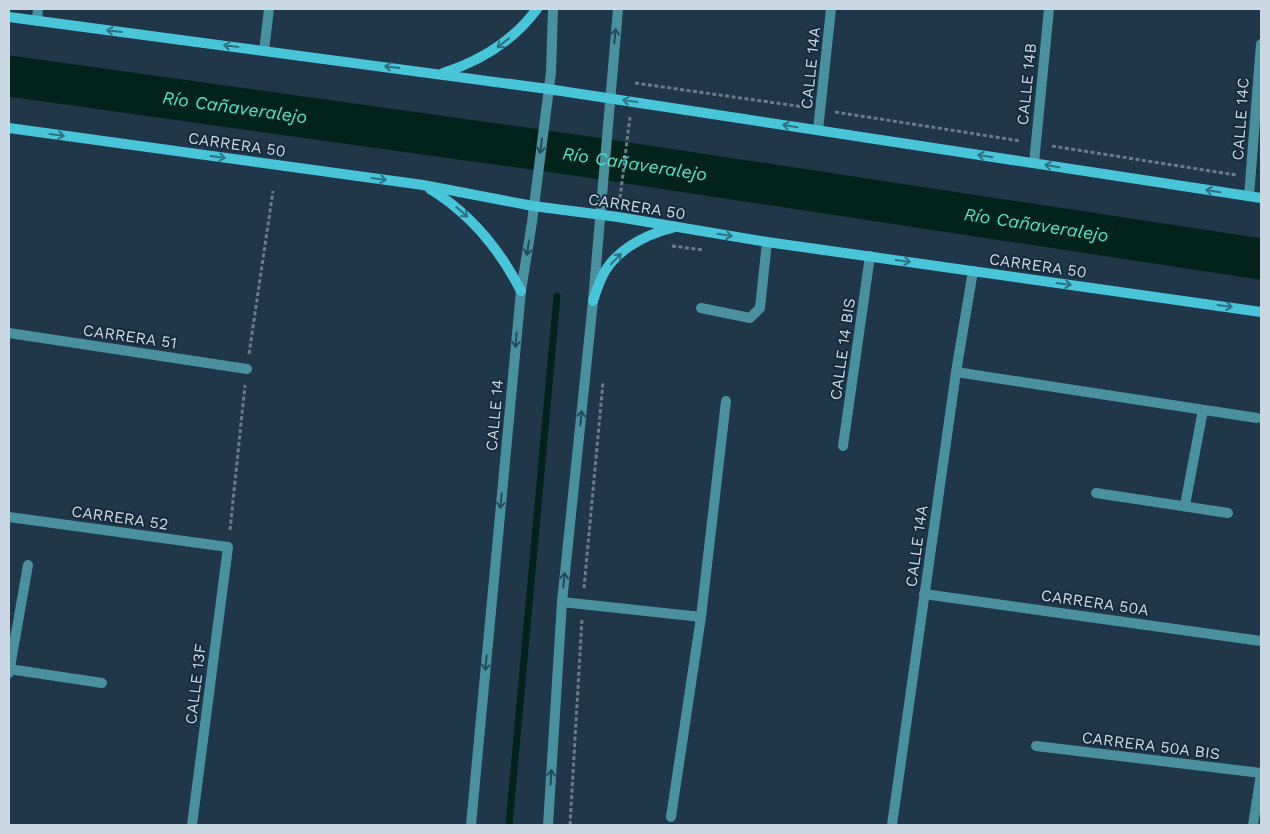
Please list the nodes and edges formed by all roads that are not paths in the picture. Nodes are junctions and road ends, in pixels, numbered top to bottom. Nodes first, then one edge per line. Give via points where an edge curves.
1 (38, 9) edge
2 (269, 9) edge
3 (537, 9) edge
4 (553, 9) edge
5 (618, 9) edge
6 (831, 9) edge
7 (1049, 9) edge
8 (9, 17) edge
9 (37, 21) junction
10 (1261, 44) edge
11 (264, 51) junction
12 (440, 74) junction
13 (548, 89) junction
14 (609, 98) junction
15 (9, 128) edge
16 (818, 130) junction
17 (1034, 163) junction
18 (422, 184) junction
19 (1249, 196) junction
20 (1261, 198) edge
21 (533, 206) junction
22 (599, 214) junction
23 (677, 227) junction
24 (767, 242) junction
25 (870, 256) junction
26 (973, 271) junction
27 (521, 291) junction
28 (592, 301) junction
29 (701, 308) dead end
30 (1261, 312) edge
31 (9, 333) edge
32 (247, 369) dead end
33 (956, 372) junction
34 (726, 401) dead end
35 (1203, 410) junction
36 (1257, 418) dead end
37 (843, 446) dead end
38 (1096, 493) dead end
39 (1185, 505) junction
40 (1228, 512) dead end
41 (9, 517) edge
42 (228, 547) joint
43 (28, 564) dead end
44 (924, 594) junction
45 (562, 602) junction
46 (701, 617) junction
47 (1261, 641) edge
48 (9, 671) edge
49 (102, 683) dead end
50 (1036, 746) dead end
51 (1261, 774) edge
52 (671, 817) dead end
53 (192, 825) edge
54 (471, 825) edge
55 (548, 825) edge
56 (892, 825) edge
57 (1253, 825) edge

1 - 9 street
2 - 11 street
3 -> 12 main road via 499,47 475,61
4 - 13 street, CALLE 14
14 -> 5 street
6 - 16 street, CALLE 14A
7 - 17 street, CALLE 14B
8 - 9 main road
11 -> 9 main road
10 - 19 street, CALLE 14C
12 -> 11 main road
12 - 13 main road
13 - 14 main road
13 -> 21 street, CALLE 14
16 -> 14 main road
14 - 22 street
15 -> 18 main road, CARRERA 50
17 -> 16 main road
19 -> 17 main road
18 - 21 main road, CARRERA 50
18 -> 27 main road via 458,208 487,237
19 - 20 main road
21 - 22 main road, CARRERA 50
21 -> 27 street, CALLE 14
22 - 23 main road, CARRERA 50
22 - 28 street
23 -> 24 main road, CARRERA 50
28 -> 23 main road via 602,277 626,250 656,232
24 - 25 main road, CARRERA 50
24 - 29 street via 760,308 750,318
25 -> 26 main road, CARRERA 50
25 - 37 street, CALLE 14 BIS
26 -> 30 main road, CARRERA 50
26 - 33 street, CALLE 14A
27 -> 54 street, CALLE 14
45 -> 28 street
31 - 32 street, CARRERA 51
33 - 35 street
33 - 44 street, CALLE 14A
34 - 46 street
35 - 36 street
35 - 39 street
38 - 39 street
39 - 40 street
41 - 42 street, CARRERA 52
42 - 53 street, CALLE 13F
43 - 48 street
44 - 47 street, CARRERA 50A
44 - 56 street, CALLE 14A
45 - 46 street
55 -> 45 street
46 - 52 street
48 - 49 street
50 - 51 street, CARRERA 50A BIS
51 - 57 street

